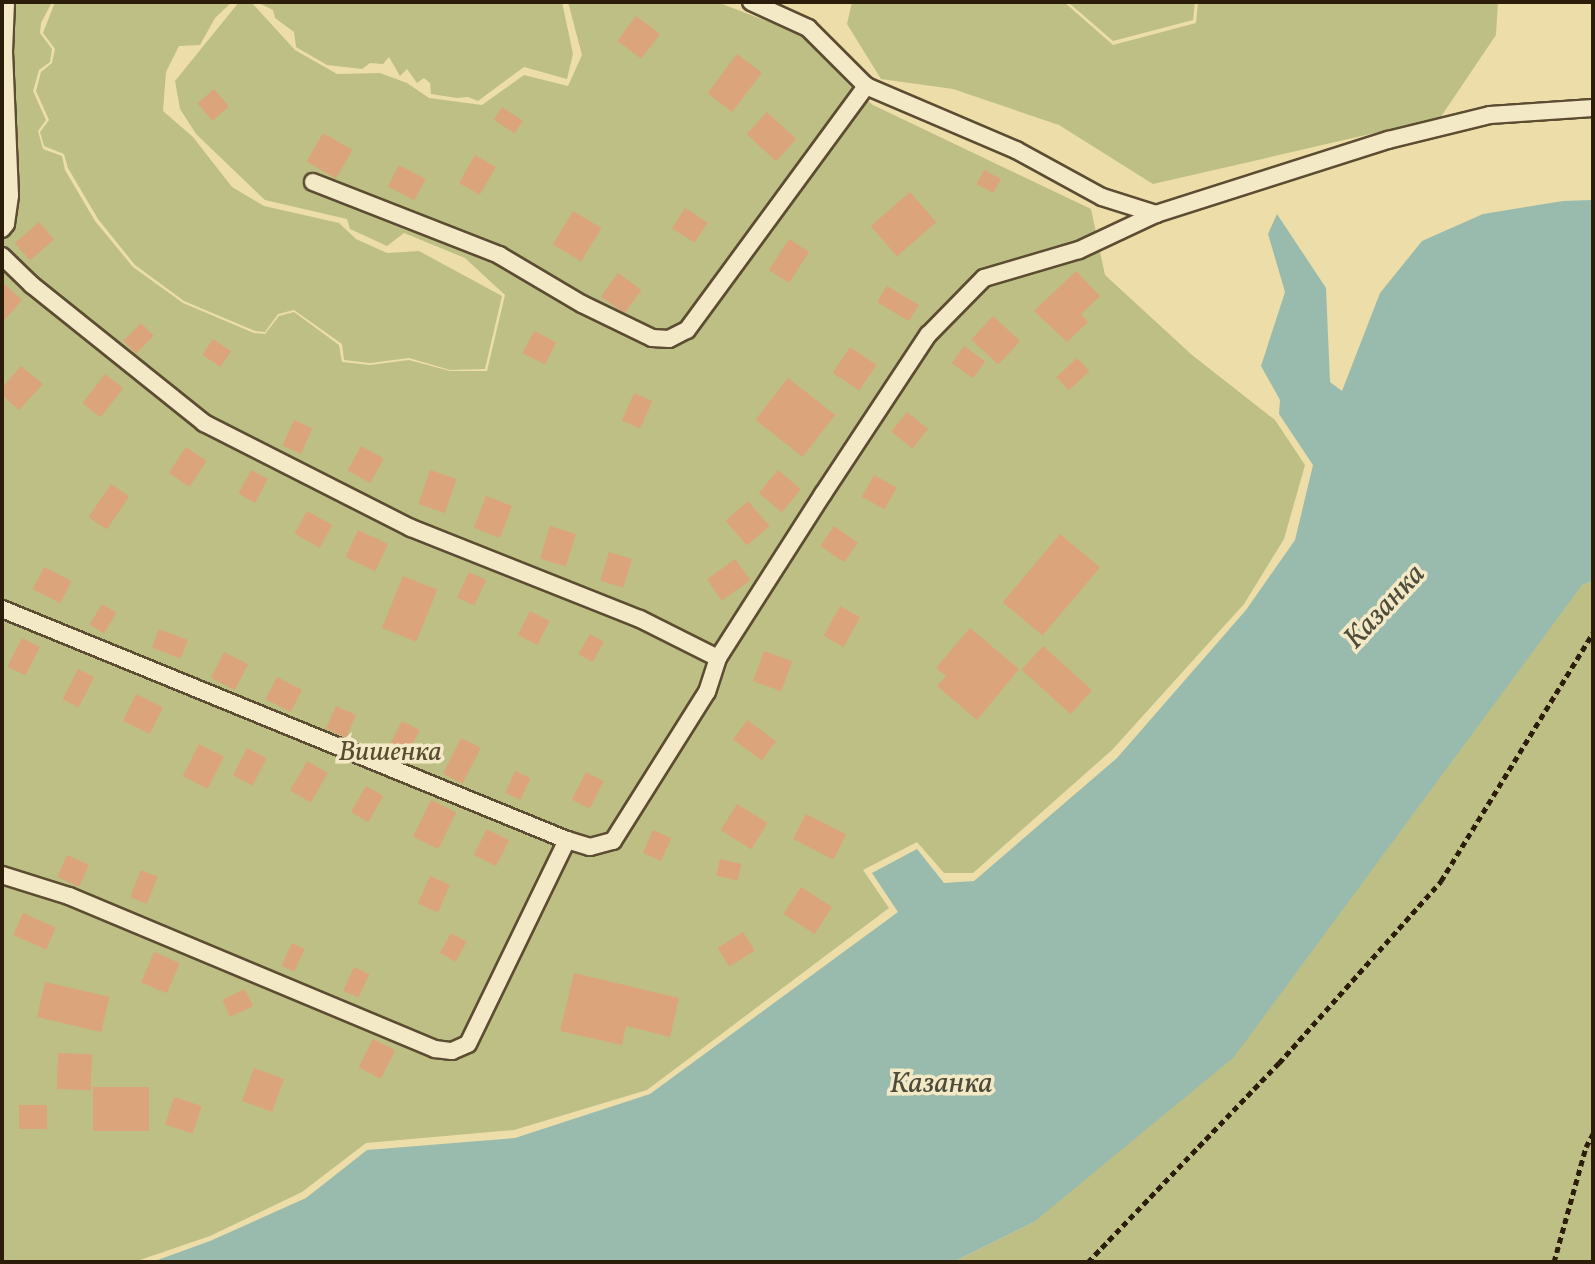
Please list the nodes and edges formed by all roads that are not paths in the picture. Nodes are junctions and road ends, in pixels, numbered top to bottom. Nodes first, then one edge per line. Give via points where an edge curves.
1 (6, 2) edge
2 (751, 2) edge
3 (866, 86) junction
4 (1593, 108) edge
5 (313, 182) dead end
6 (1156, 214) junction
7 (2, 229) edge
8 (2, 256) edge
9 (2, 609) edge
10 (718, 658) junction
11 (567, 840) junction
12 (2, 875) edge

1 - 7 lane via 10,195
2 - 3 lane via 808,28
3 - 5 lane via 687,330 669,339 652,338 582,304 499,255
3 - 6 lane via 1016,150 1102,197
4 - 6 lane via 1490,115 1388,140
6 - 10 lane via 1079,250 984,278 939,323
8 - 10 lane via 204,423 411,528 640,619
9 - 11 lane
10 - 11 lane via 707,692 613,841 590,847
11 - 12 lane via 468,1044 452,1051 435,1049 69,896

